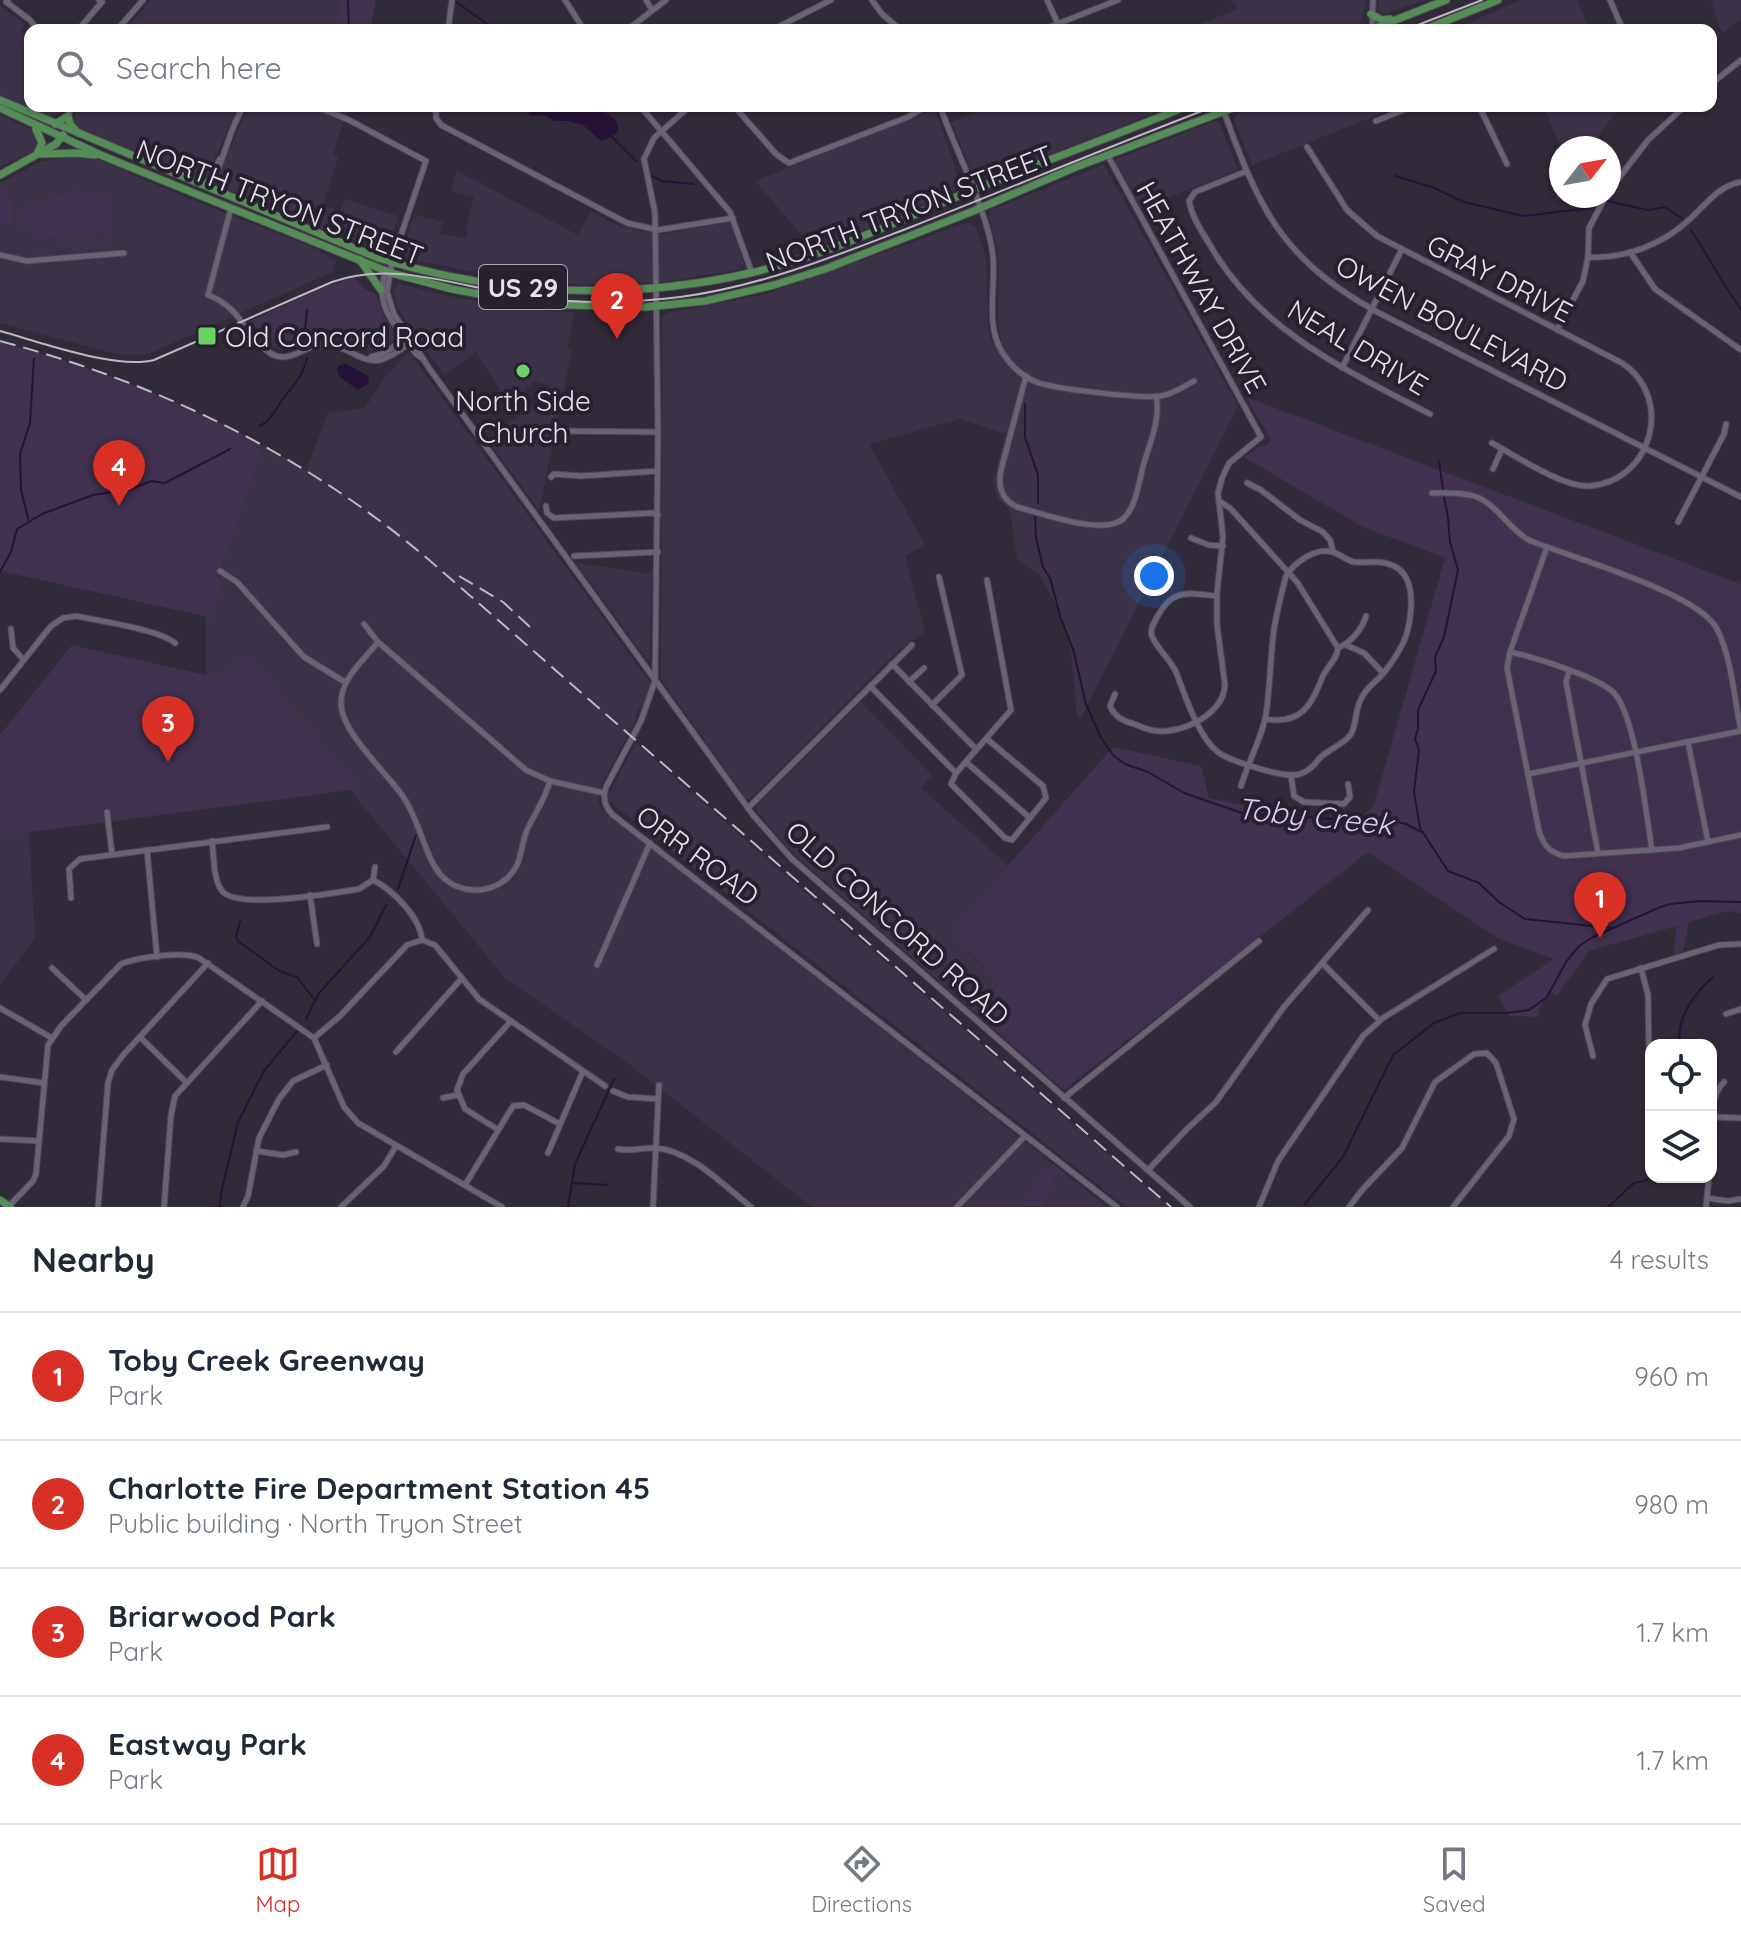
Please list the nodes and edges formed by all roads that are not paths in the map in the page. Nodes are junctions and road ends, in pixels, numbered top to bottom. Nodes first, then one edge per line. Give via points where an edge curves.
1 (99, 0) edge
2 (143, 0) edge
3 (452, 0) edge
4 (565, 0) edge
5 (646, 0) edge
6 (666, 0) edge
7 (831, 0) edge
8 (872, 0) edge
9 (1047, 0) edge
10 (1118, 0) edge
11 (1373, 0) edge
12 (1446, 0) edge
13 (1498, 0) edge
14 (1610, 0) edge
15 (7, 1) edge
16 (652, 10) junction
17 (1371, 14) junction
18 (1401, 18) junction
19 (33, 24) edge
20 (83, 24) edge
21 (122, 24) edge
22 (449, 24) edge
23 (580, 24) edge
24 (634, 24) edge
25 (784, 24) edge
26 (894, 24) edge
27 (1058, 24) joint
28 (1372, 24) edge
29 (1386, 24) edge
30 (1446, 24) edge
31 (1620, 24) edge
32 (1741, 60) edge
33 (1717, 79) edge
34 (0, 100) edge
35 (0, 108) edge
36 (24, 111) edge
37 (27, 112) edge
38 (70, 112) edge
39 (241, 112) edge
40 (330, 112) edge
41 (436, 112) edge
42 (645, 112) edge
43 (683, 112) edge
44 (739, 112) edge
45 (915, 112) edge
46 (942, 112) edge
47 (1172, 112) edge
48 (1216, 112) edge
49 (1224, 112) edge
50 (1398, 112) edge
51 (1482, 112) edge
52 (1678, 112) edge
53 (68, 116) junction
54 (1376, 121) dead end
55 (54, 124) junction
56 (31, 125) junction
57 (66, 129) junction
58 (661, 131) junction
59 (79, 135) junction
60 (61, 138) junction
61 (1307, 147) dead end
62 (38, 155) junction
63 (103, 156) junction
64 (1108, 156) junction
65 (1507, 164) dead end
66 (1247, 171) junction
67 (0, 175) edge
68 (1621, 176) edge
69 (167, 182) junction
70 (1741, 182) edge
71 (205, 187) junction
72 (972, 191) junction
73 (231, 207) junction
74 (1600, 208) edge
75 (979, 209) junction
76 (733, 218) junction
77 (655, 230) junction
78 (1401, 251) junction
79 (1630, 252) junction
80 (124, 253) dead end
81 (0, 255) edge
82 (1588, 257) junction
83 (358, 258) junction
84 (392, 262) junction
85 (389, 272) junction
86 (752, 273) junction
87 (656, 288) junction
88 (381, 290) junction
89 (656, 306) junction
90 (1371, 309) junction
91 (1557, 330) junction
92 (409, 340) junction
93 (1741, 350) edge
94 (1342, 368) junction
95 (1026, 376) junction
96 (1194, 381) dead end
97 (1156, 396) junction
98 (1430, 414) dead end
99 (1726, 424) dead end
100 (559, 431) dead end
101 (658, 432) junction
102 (1492, 443) dead end
103 (1644, 448) junction
104 (1502, 449) junction
105 (1493, 469) dead end
106 (658, 471) junction
107 (551, 477) dead end
108 (1702, 477) junction
109 (1247, 483) dead end
110 (1432, 493) dead end
111 (1741, 497) edge
112 (1218, 501) junction
113 (546, 506) dead end
114 (658, 515) junction
115 (1678, 522) dead end
116 (1191, 538) dead end
117 (1223, 546) junction
118 (1547, 547) junction
119 (658, 552) junction
120 (1333, 552) junction
121 (574, 556) dead end
122 (220, 571) dead end
123 (1288, 573) junction
124 (939, 577) dead end
125 (987, 580) dead end
126 (1217, 596) junction
127 (1366, 616) dead end
128 (364, 624) dead end
129 (11, 629) dead end
130 (378, 642) junction
131 (175, 643) dead end
132 (912, 645) dead end
133 (1346, 645) junction
134 (1338, 648) junction
135 (1510, 652) junction
136 (24, 660) junction
137 (892, 664) junction
138 (924, 668) dead end
139 (1569, 672) junction
140 (1383, 673) junction
141 (655, 681) junction
142 (345, 682) junction
143 (909, 682) junction
144 (870, 686) junction
145 (0, 690) edge
146 (1115, 694) dead end
147 (932, 705) junction
148 (1265, 719) junction
149 (1197, 720) junction
150 (987, 739) junction
151 (1688, 742) junction
152 (976, 749) junction
153 (1635, 752) junction
154 (966, 762) junction
155 (1581, 763) junction
156 (1248, 764) junction
157 (956, 773) junction
158 (1528, 774) junction
159 (1291, 775) junction
160 (550, 781) junction
161 (1348, 784) dead end
162 (1241, 786) dead end
163 (604, 793) junction
164 (748, 808) junction
165 (107, 812) dead end
166 (1030, 818) junction
167 (327, 827) dead end
168 (1741, 835) edge
169 (212, 841) junction
170 (1708, 842) junction
171 (650, 843) junction
172 (147, 850) junction
173 (1652, 850) junction
174 (1598, 853) junction
175 (112, 854) junction
176 (375, 867) dead end
177 (373, 880) junction
178 (310, 895) junction
179 (71, 898) dead end
180 (1368, 910) dead end
181 (422, 940) junction
182 (1259, 941) dead end
183 (317, 944) dead end
184 (1741, 944) edge
185 (1494, 949) dead end
186 (157, 957) junction
187 (208, 963) junction
188 (1323, 964) junction
189 (597, 965) dead end
190 (52, 968) dead end
191 (1641, 968) junction
192 (462, 978) junction
193 (86, 1000) junction
194 (262, 1001) junction
195 (0, 1008) edge
196 (1741, 1009) edge
197 (1726, 1014) dead end
198 (511, 1021) junction
199 (1379, 1021) junction
200 (140, 1037) junction
201 (52, 1038) junction
202 (314, 1038) junction
203 (1649, 1039) edge
204 (396, 1052) dead end
205 (1593, 1056) dead end
206 (327, 1065) junction
207 (583, 1071) junction
208 (0, 1077) edge
209 (1724, 1082) dead end
210 (44, 1083) junction
211 (187, 1083) junction
212 (659, 1085) dead end
213 (605, 1086) dead end
214 (613, 1091) dead end
215 (458, 1095) junction
216 (443, 1098) dead end
217 (1064, 1098) junction
218 (658, 1099) junction
219 (1713, 1111) edge
220 (1717, 1117) edge
221 (1741, 1118) edge
222 (560, 1124) junction
223 (497, 1129) junction
224 (1025, 1136) junction
225 (0, 1139) edge
226 (39, 1141) junction
227 (396, 1146) junction
228 (656, 1148) junction
229 (618, 1149) dead end
230 (256, 1151) junction
231 (296, 1152) dead end
232 (548, 1153) dead end
233 (1148, 1170) junction
234 (1708, 1183) edge
235 (465, 1185) junction
236 (1707, 1198) junction
237 (1741, 1199) edge
238 (0, 1200) edge
239 (10, 1207) edge
240 (98, 1207) edge
241 (164, 1207) edge
242 (243, 1207) edge
243 (341, 1207) edge
244 (502, 1207) edge
245 (653, 1207) edge
246 (751, 1207) edge
247 (957, 1207) edge
248 (1117, 1207) edge
249 (1190, 1207) edge
250 (1259, 1207) edge
251 (1349, 1207) edge
252 (1453, 1207) edge
253 (1706, 1207) edge

1 - 20 street
2 - 21 street
3 - 22 street
4 - 23 street
5 - 16 street
6 - 16 street
7 - 25 street
8 - 26 street
9 - 27 street
10 - 27 street
11 - 17 street
12 - 18 main road
13 - 30 main road
14 - 31 street
15 - 19 street
16 - 24 street
17 - 18 main road via 1382,20
17 - 28 street
18 - 29 main road
32 - 33 street
34 - 36 main road, NORTH TRYON STREET / US 29
35 - 56 main road, NORTH TRYON STREET / US 29
37 - 55 main road, NORTH TRYON STREET / US 29
38 - 53 street
39 - 71 street via 221,164
40 - 84 street via 426,161
41 - 77 street via 437,121 451,131 615,219
42 - 58 street
43 - 58 street
44 - 45 street via 789,163
46 - 72 street
47 - 72 main road, NORTH TRYON STREET / US 29
48 - 64 main road, NORTH TRYON STREET / US 29
49 - 66 street, OWEN BOULEVARD
50 - 54 street
51 - 65 street
52 - 68 street via 1648,140
53 - 55 main road
53 - 59 main road
55 - 57 main road, NORTH TRYON STREET / US 29
56 - 60 main road, NORTH TRYON STREET / US 29
56 - 62 main road via 41,138
57 - 59 main road, NORTH TRYON STREET / US 29
57 - 60 main road
58 - 76 street
58 - 77 street, ORR ROAD via 644,159
59 - 71 main road, NORTH TRYON STREET / US 29
60 - 62 main road
60 - 63 main road, NORTH TRYON STREET / US 29
61 - 78 street, GRAY DRIVE via 1347,210
62 - 63 main road
62 - 67 main road
63 - 69 main road, NORTH TRYON STREET / US 29
64 - 75 main road, NORTH TRYON STREET / US 29
64 - 112 street, HEATHWAY DRIVE via 1261,437 1229,463
66 - 90 street, OWEN BOULEVARD via 1289,244 1327,281
66 - 94 street, NEAL DRIVE via 1191,196 1190,208 1241,289 1287,333
69 - 71 main road
69 - 73 main road, NORTH TRYON STREET / US 29
70 - 79 street via 1723,188 1663,241
71 - 84 main road, NORTH TRYON STREET / US 29
72 - 75 street
72 - 86 main road, NORTH TRYON STREET / US 29 via 870,234
73 - 83 main road, NORTH TRYON STREET / US 29
73 - 92 street via 208,295 228,304 266,350 290,356 327,344 379,356
74 - 82 street via 1589,228
75 - 89 main road, NORTH TRYON STREET / US 29 via 774,285
75 - 95 street via 992,253 995,338
76 - 77 street
76 - 86 street
77 - 87 street, ORR ROAD
78 - 90 street
78 - 91 street, GRAY DRIVE
79 - 82 street
79 - 93 street via 1655,289
80 - 81 street via 27,261
82 - 91 street via 1583,281
83 - 85 main road, NORTH TRYON STREET / US 29
83 - 88 main road
84 - 85 street
84 - 87 main road, NORTH TRYON STREET / US 29 via 535,288
85 - 88 street
85 - 89 main road, NORTH TRYON STREET / US 29 via 534,304
85 - 92 street, OLD CONCORD ROAD via 390,306
86 - 87 main road, NORTH TRYON STREET / US 29
87 - 89 street, ORR ROAD
88 - 92 street, OLD CONCORD ROAD via 387,314
89 - 101 street, ORR ROAD
90 - 94 street
90 - 103 street, OWEN BOULEVARD
91 - 103 street, GRAY DRIVE via 1622,363 1640,379 1652,406
92 - 141 street, OLD CONCORD ROAD
94 - 98 street, NEAL DRIVE
95 - 97 street via 1053,386
95 - 97 street via 1001,470 1001,492 1017,507 1101,527 1120,521 1130,510 1152,437
96 - 97 street
99 - 108 street
100 - 101 street
101 - 106 street, ORR ROAD
102 - 104 street
103 - 104 street via 1630,469 1591,486 1564,480
103 - 108 street, OWEN BOULEVARD
104 - 105 street
106 - 107 street
106 - 114 street, ORR ROAD
108 - 111 street, OWEN BOULEVARD
108 - 115 street
109 - 120 street via 1323,532
110 - 118 street via 1472,495 1517,533
112 - 117 street
112 - 123 street
113 - 114 street via 554,518
114 - 119 street, ORR ROAD
116 - 117 street
117 - 126 street
118 - 135 street
118 - 151 street via 1689,602 1716,627 1741,731
119 - 121 street
119 - 141 street, ORR ROAD
120 - 123 street via 1308,556
120 - 140 street via 1354,562 1391,565 1408,581 1407,631
122 - 142 street via 237,582 304,657
123 - 134 street
123 - 148 street via 1274,629
124 - 147 street via 962,675
125 - 150 street via 1011,710
126 - 149 street via 1225,691 1216,708
126 - 149 street via 1173,597 1152,628
127 - 133 street
128 - 130 street
129 - 136 street via 13,648
130 - 142 street
130 - 160 street via 518,764
131 - 136 street via 149,632 68,616 51,626
132 - 137 street
133 - 134 street
133 - 140 street via 1364,653
134 - 148 street via 1307,707 1290,720
135 - 139 street
135 - 158 street via 1507,668
136 - 145 street
137 - 143 street
137 - 144 street
138 - 143 street
139 - 153 street via 1601,683 1623,705
139 - 155 street via 1566,682
140 - 159 street via 1362,695 1348,738 1307,771
141 - 163 street, ORR ROAD
141 - 164 street, OLD CONCORD ROAD
142 - 160 street via 345,723 408,805 439,872 456,887 488,889 510,875
143 - 147 street
144 - 157 street
144 - 164 street
146 - 149 street via 1109,703 1116,716 1152,731 1176,730
147 - 152 street
148 - 156 street
149 - 156 street via 1215,750
150 - 152 street
150 - 166 street via 1045,790 1046,798
151 - 153 street
151 - 170 street
152 - 154 street
153 - 155 street
153 - 173 street
154 - 157 street
154 - 166 street
155 - 158 street
155 - 174 street
156 - 159 street
156 - 162 street
157 - 166 street via 952,787 1005,838 1014,839
158 - 174 street via 1544,845 1564,856
159 - 161 street via 1294,796 1304,802 1344,804 1350,797
160 - 163 street
163 - 171 street, ORR ROAD via 611,813
164 - 217 street, OLD CONCORD ROAD via 792,859
165 - 175 street
167 - 169 street
168 - 170 street
169 - 172 street
169 - 178 street via 219,886 226,895 262,901
170 - 173 street
171 - 189 street
171 - 224 street, ORR ROAD
172 - 175 street
172 - 186 street
173 - 174 street
175 - 179 street via 73,863
176 - 177 street
177 - 178 street via 359,889
177 - 181 street via 410,912
178 - 183 street
180 - 188 street
181 - 192 street via 435,945
181 - 202 street via 407,945
182 - 217 street
184 - 191 street via 1719,945
185 - 199 street
186 - 187 street via 189,955
186 - 193 street via 121,964
187 - 194 street
187 - 200 street
188 - 199 street
188 - 233 street via 1278,1014 1216,1102
190 - 193 street
191 - 203 street via 1648,995
191 - 205 street via 1612,976 1593,999 1585,1031
192 - 198 street via 479,999
192 - 204 street
193 - 201 street
194 - 202 street
194 - 211 street
195 - 201 street
196 - 197 street
198 - 207 street
198 - 215 street via 462,1076
199 - 250 street via 1360,1040 1285,1150
200 - 211 street
200 - 240 street via 117,1062 108,1083
201 - 210 street
202 - 206 street
206 - 227 street via 351,1117
206 - 230 street via 286,1088
207 - 213 street
207 - 222 street
208 - 210 street
209 - 219 street
210 - 226 street
211 - 241 street via 172,1104
212 - 218 street
214 - 218 street
215 - 216 street
215 - 223 street via 469,1113
217 - 233 street, OLD CONCORD ROAD
218 - 228 street
220 - 221 street
222 - 223 street via 520,1104 508,1110
222 - 232 street
223 - 235 street
224 - 247 street
224 - 248 street, ORR ROAD
225 - 226 street
226 - 239 street via 35,1177
227 - 235 street
227 - 243 street via 384,1166
228 - 229 street
228 - 245 street
228 - 246 street via 687,1158
230 - 231 street
230 - 242 street
233 - 249 street, OLD CONCORD ROAD
234 - 236 street
235 - 244 street
236 - 237 street
236 - 253 street
238 - 239 main road
251 - 252 street via 1402,1148 1435,1082 1474,1054 1487,1053 1507,1091 1513,1127

